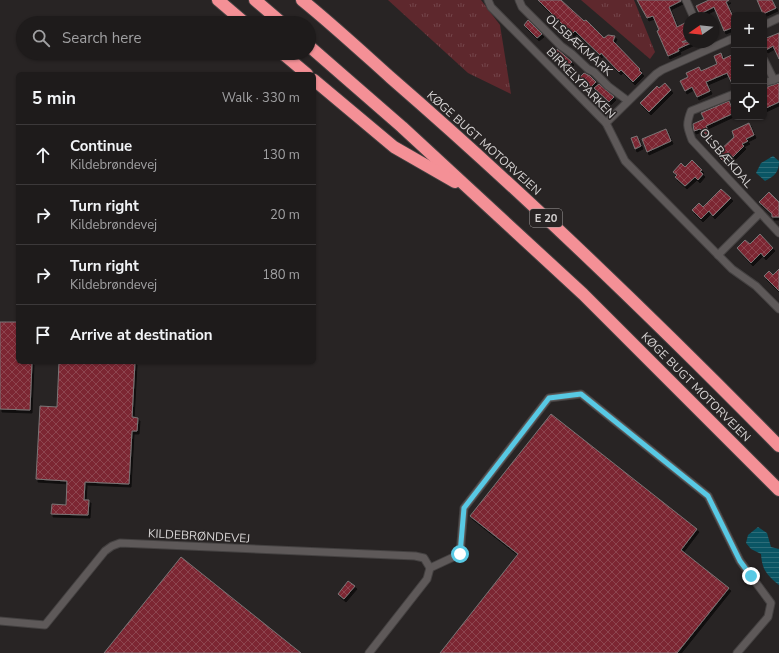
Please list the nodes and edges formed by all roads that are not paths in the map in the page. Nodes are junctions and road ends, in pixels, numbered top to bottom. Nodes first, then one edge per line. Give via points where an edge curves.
1 (218, 0) edge
2 (255, 0) edge
3 (302, 0) edge
4 (307, 0) edge
5 (488, 0) edge
6 (519, 0) edge
7 (686, 0) edge
8 (315, 11) junction
9 (691, 12) edge
10 (237, 16) edge
11 (274, 16) edge
12 (779, 18) edge
13 (767, 23) edge
14 (731, 39) edge
15 (708, 50) joint
16 (316, 52) edge
17 (290, 60) edge
18 (767, 65) edge
19 (305, 72) edge
20 (776, 79) edge
21 (316, 82) edge
22 (731, 95) edge
23 (628, 101) junction
24 (606, 123) junction
25 (476, 194) junction
26 (760, 213) junction
27 (779, 232) edge
28 (718, 255) junction
29 (779, 309) edge
30 (779, 446) edge
31 (779, 490) edge
32 (430, 568) junction
33 (0, 621) edge
34 (368, 653) edge
35 (737, 653) edge

1 - 10 highway
2 - 11 highway
3 - 8 highway, KØGE BUGT MOTORVEJEN / E 20
4 - 8 highway
5 - 24 street, BIRKELYPARKEN via 491,7
6 - 23 street, OLSBÆKMARK via 522,7 561,46
7 - 9 street
8 - 30 highway, KØGE BUGT MOTORVEJEN / E 20 via 482,158 607,275
12 - 13 street
14 - 15 street
15 - 23 street via 656,74
16 - 25 highway, KØGE BUGT MOTORVEJEN / E 20
17 - 19 highway
18 - 20 street
21 - 25 highway via 394,147
22 - 26 street, OLSBÆKDAL via 691,111 687,126 692,140
23 - 24 street
24 - 28 street, BIRKELYPARKEN via 625,161
25 - 31 highway, KØGE BUGT MOTORVEJEN / E 20 via 583,294
26 - 27 street, OLSBÆKDAL
26 - 28 street
28 - 29 street, BIRKELYPARKEN
32 - 33 street, KILDEBRØNDEVEJ via 424,558 415,556 120,543 105,551 45,625
32 - 34 street via 427,579
32 - 35 street via 460,554 464,508 549,398 581,394 708,496 740,561 771,603 768,616

